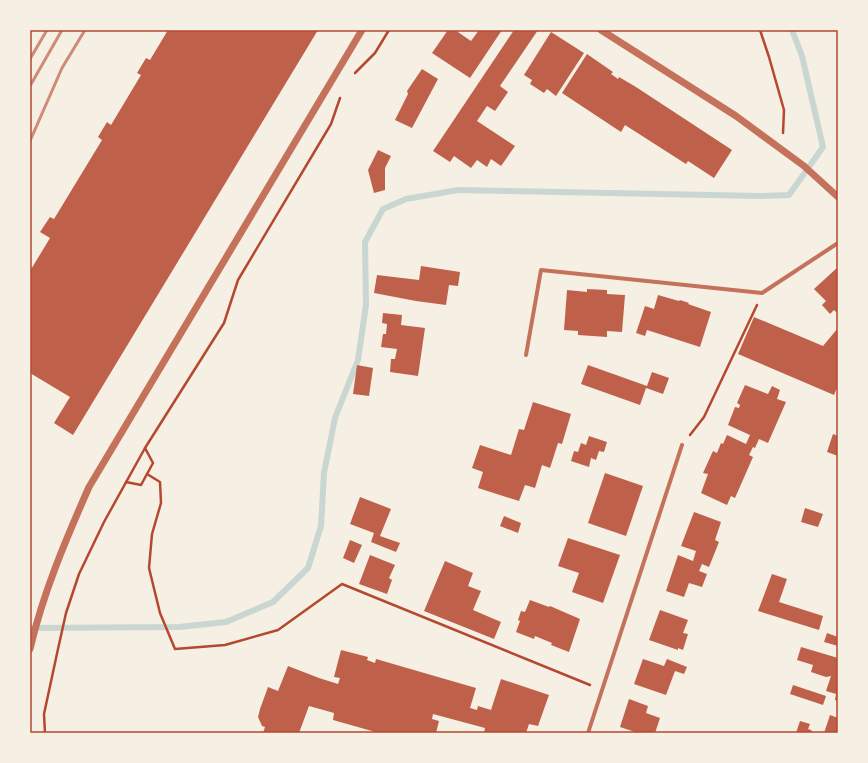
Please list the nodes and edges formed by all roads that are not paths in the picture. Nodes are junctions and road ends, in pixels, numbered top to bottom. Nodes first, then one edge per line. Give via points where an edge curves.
1 (362, 30) edge
2 (601, 30) edge
3 (836, 195) edge
4 (838, 243) edge
5 (526, 354) dead end
6 (682, 445) road end
7 (30, 649) edge
8 (588, 733) edge

1 - 7 street via 89,487 64,546
2 - 3 street via 736,116 804,166
4 - 5 street via 762,293 540,270
6 - 8 street

